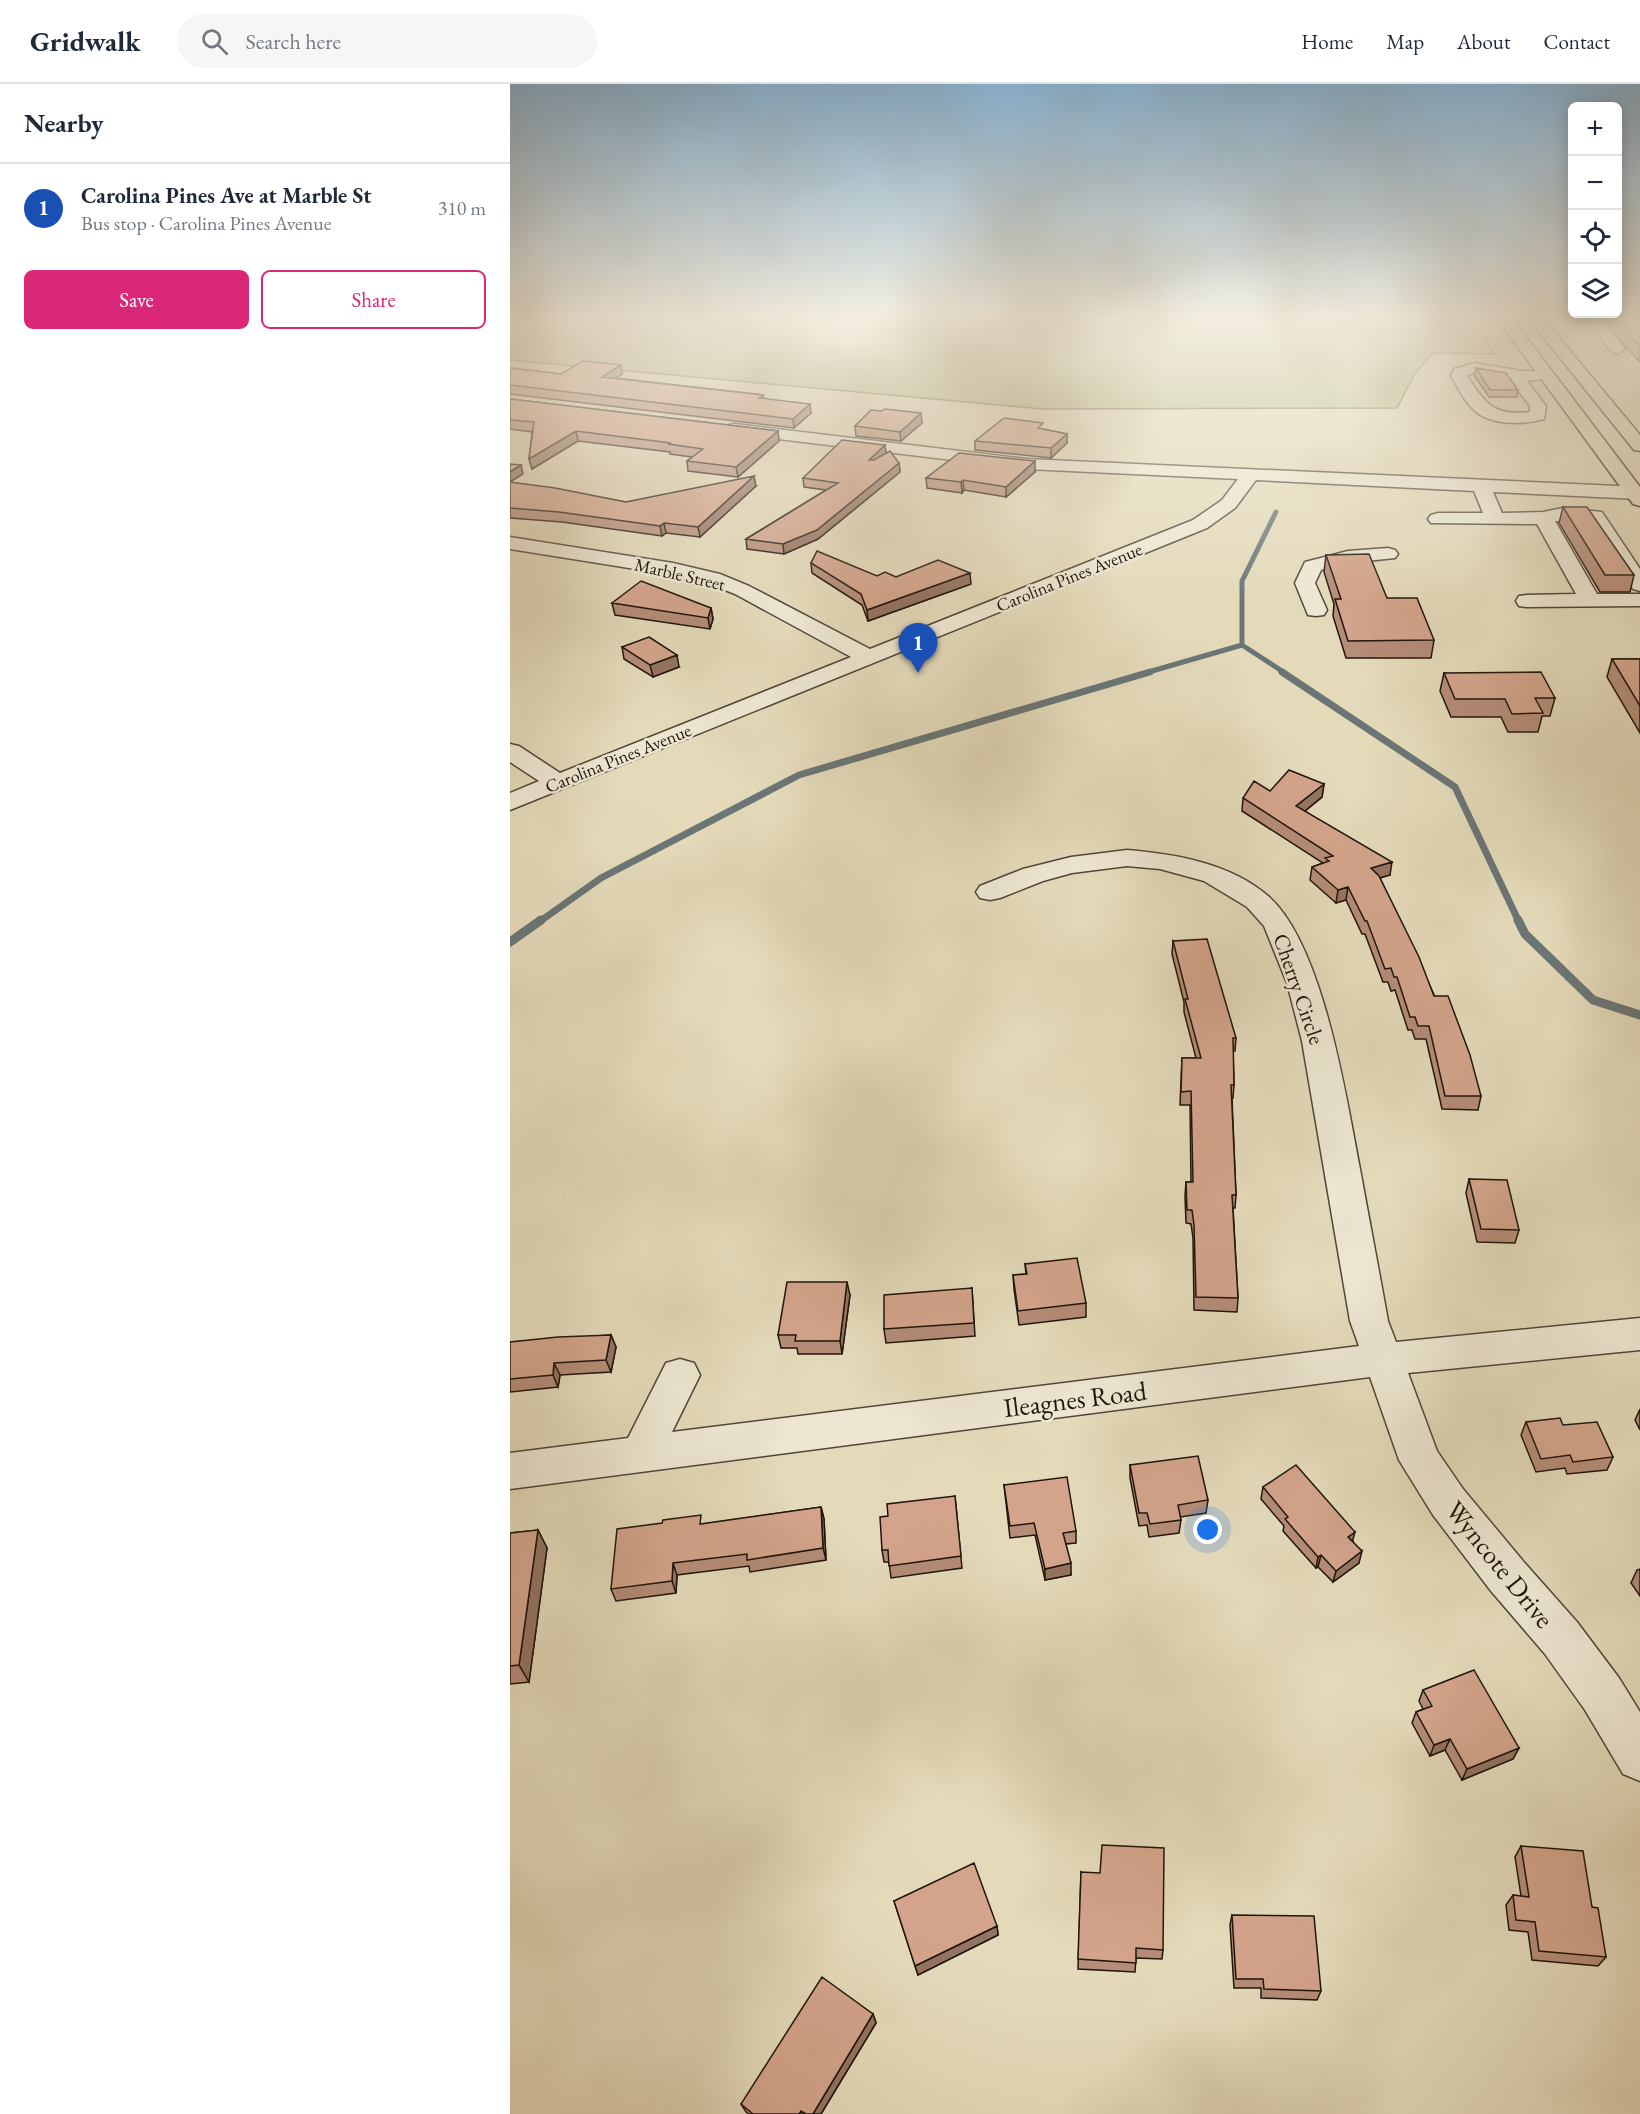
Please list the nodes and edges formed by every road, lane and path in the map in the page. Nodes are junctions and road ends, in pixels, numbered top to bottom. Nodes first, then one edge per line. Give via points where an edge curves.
1 (1486, 412) edge
2 (1538, 412) edge
3 (1574, 412) edge
4 (1612, 412) edge
5 (718, 427) edge
6 (1640, 446) edge
7 (1250, 475) junction
8 (1481, 486) junction
9 (1638, 495) edge
10 (1438, 519) dead end
11 (1494, 519) junction
12 (510, 543) edge
13 (1388, 554) dead end
14 (1570, 556) junction
15 (1616, 560) edge
16 (1527, 600) dead end
17 (1316, 610) dead end
18 (869, 657) junction
19 (510, 751) edge
20 (558, 783) junction
21 (510, 802) edge
22 (990, 892) dead end
23 (1640, 1334) edge
24 (1383, 1359) junction
25 (680, 1375) dead end
26 (640, 1455) junction
27 (510, 1471) edge
28 (1640, 1757) edge

1 - 2 street via 1534,416
3 - 9 highway
4 - 6 highway
5 - 7 street via 1016,463
7 - 8 street
7 - 18 street, Carolina Pines Avenue via 1232,502 1200,524
8 - 9 street
8 - 11 street
10 - 11 street
11 - 14 street
12 - 18 street, Marble Street via 713,578
13 - 17 street via 1348,557 1312,566 1305,583
14 - 15 street
14 - 15 street via 1563,514 1595,516
14 - 16 street
18 - 20 street, Carolina Pines Avenue
19 - 20 street
20 - 21 street, Carolina Pines Avenue
22 - 24 street, Cherry Circle via 1071,865 1127,858 1161,861 1214,874 1257,901 1277,923 1302,983 1318,1041 1369,1322
23 - 24 street, Ileagnes Road
24 - 26 street, Ileagnes Road
24 - 28 street, Wyncote Drive via 1426,1468 1448,1502 1561,1638 1602,1694
25 - 26 street
26 - 27 street, Ileagnes Road

